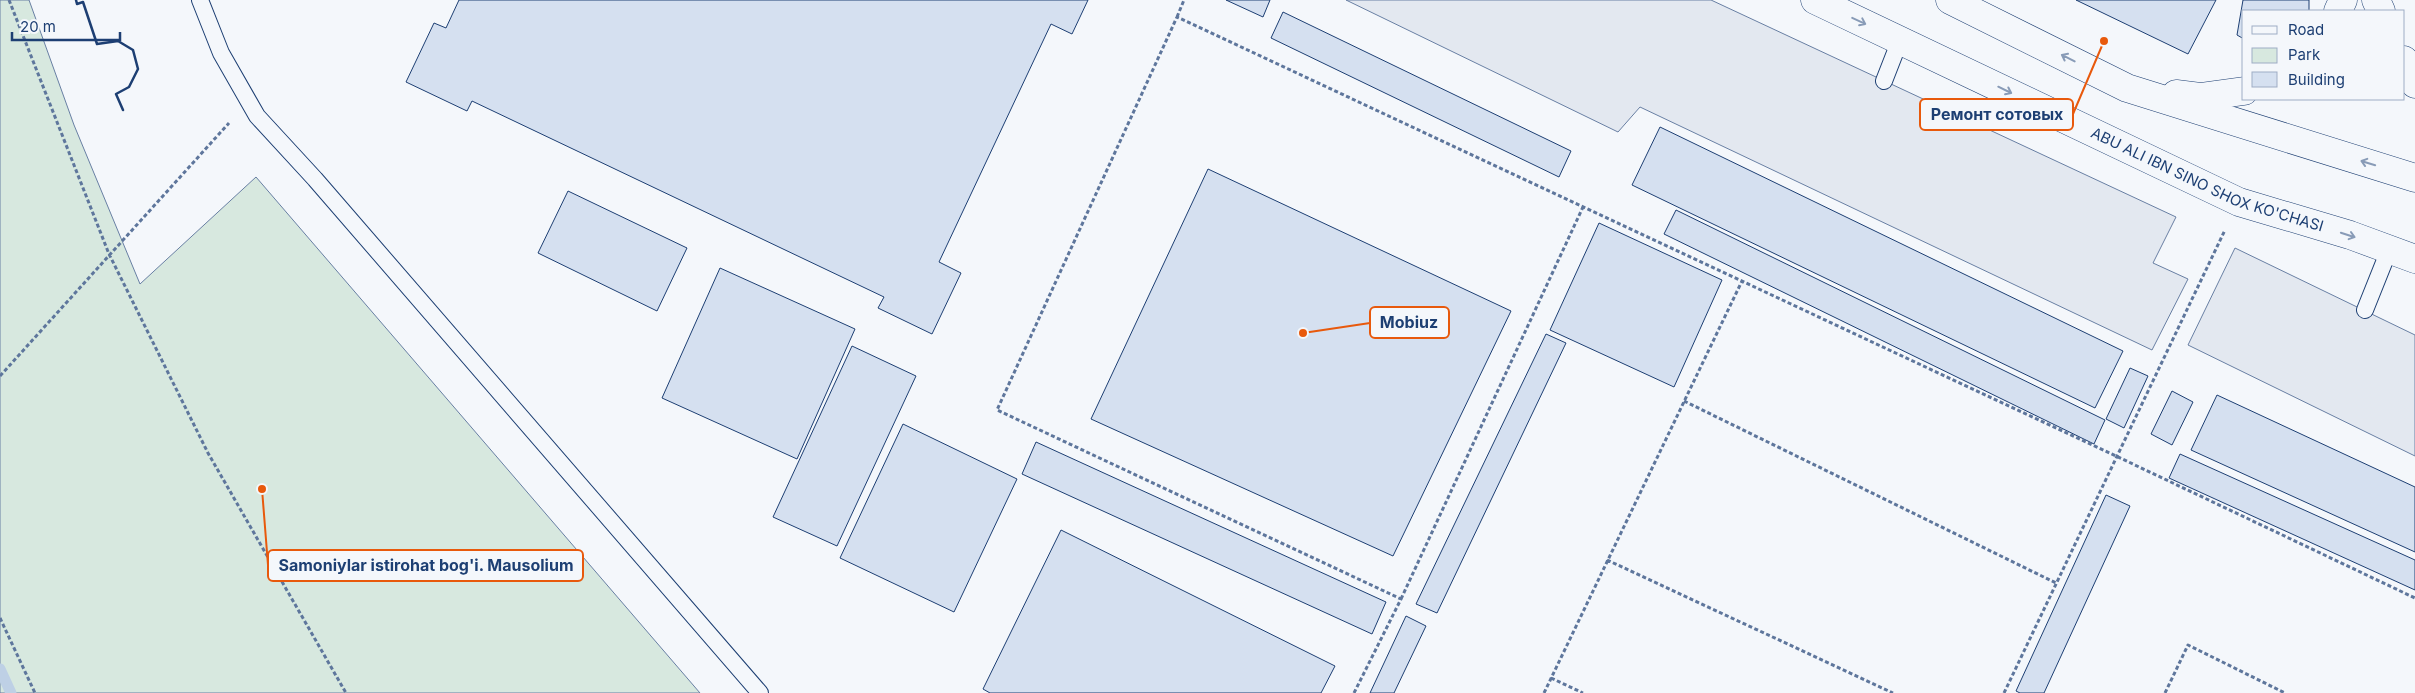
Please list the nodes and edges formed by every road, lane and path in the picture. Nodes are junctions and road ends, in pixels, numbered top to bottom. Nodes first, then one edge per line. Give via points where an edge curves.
1 (9, 0) edge
2 (200, 0) edge
3 (1184, 0) edge
4 (1814, 0) edge
5 (1950, 0) edge
6 (1177, 17) junction
7 (1900, 40) junction
8 (2405, 62) edge
9 (1884, 81) dead end
10 (2415, 84) edge
11 (2127, 88) junction
12 (2242, 91) edge
13 (249, 101) junction
14 (2415, 178) edge
15 (2238, 202) junction
16 (1583, 207) junction
17 (2389, 250) junction
18 (109, 254) junction
19 (2415, 259) edge
20 (1742, 281) junction
21 (2365, 310) dead end
22 (0, 376) edge
23 (1684, 401) junction
24 (2116, 456) junction
25 (1608, 560) junction
26 (2056, 583) junction
27 (2415, 598) edge
28 (1401, 599) junction
29 (0, 618) edge
30 (1551, 678) junction
31 (35, 693) edge
32 (346, 693) edge
33 (760, 693) edge
34 (1354, 693) edge
35 (1544, 693) edge
36 (1584, 693) edge
37 (1893, 693) edge
38 (2004, 693) edge
39 (2165, 693) edge
40 (2285, 693) edge

1 - 18 path
2 - 13 lane via 221,53
3 - 6 path
4 -> 7 main road, ABU ALI IBN SINO SHOX KO'CHASI
11 -> 5 main road
6 - 16 path
6 - 28 path via 997,410
7 - 9 lane
7 -> 15 main road, ABU ALI IBN SINO SHOX KO'CHASI
8 - 10 main road
11 - 12 main road via 2200,97
14 -> 11 main road
13 - 18 path
13 - 33 lane via 257,116
15 -> 17 main road, ABU ALI IBN SINO SHOX KO'CHASI
15 - 24 path
16 - 20 path
16 - 28 path
17 - 19 main road, ABU ALI IBN SINO SHOX KO'CHASI
17 - 21 lane
18 - 22 path
18 - 32 path via 208,453
20 - 23 path
20 - 24 path
23 - 25 path
23 - 26 path
24 - 26 path
24 - 27 path
25 - 30 path
25 - 37 path
26 - 38 path
28 - 34 path
29 - 31 path
30 - 35 path
30 - 36 path
39 - 40 path via 2188,646

